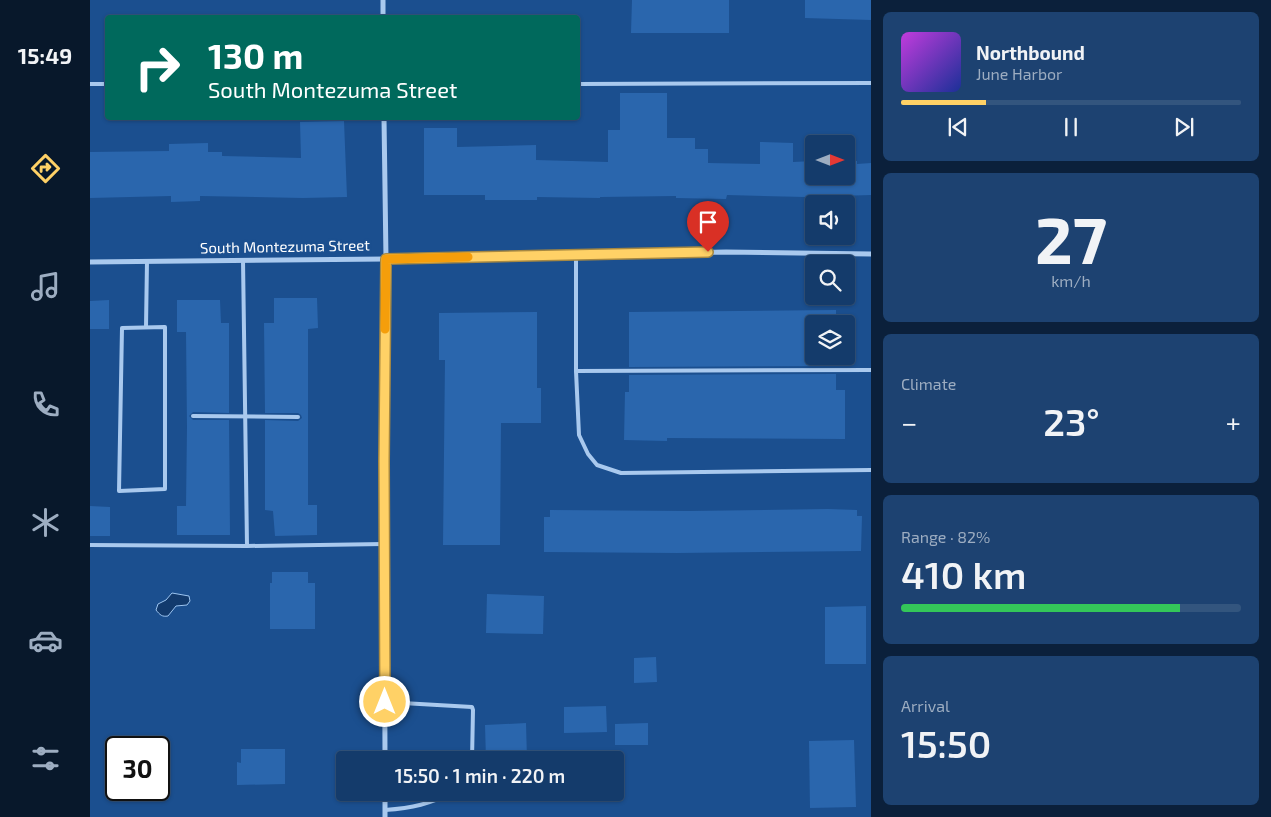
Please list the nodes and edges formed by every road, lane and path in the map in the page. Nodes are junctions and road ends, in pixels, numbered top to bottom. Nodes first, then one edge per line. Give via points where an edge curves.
1 (383, 0) edge
2 (383, 15) edge
3 (871, 83) edge
4 (90, 84) edge
5 (105, 84) edge
6 (580, 84) edge
7 (384, 120) edge
8 (871, 254) edge
9 (576, 255) junction
10 (386, 259) junction
11 (243, 260) junction
12 (147, 261) junction
13 (90, 262) edge
14 (146, 327) junction
15 (871, 370) edge
16 (576, 371) junction
17 (193, 416) dead end
18 (247, 417) junction
19 (298, 417) dead end
20 (871, 470) edge
21 (384, 544) junction
22 (90, 545) edge
23 (247, 546) junction
24 (385, 702) junction
25 (385, 751) edge
26 (472, 751) edge
27 (385, 801) edge
28 (435, 801) edge
29 (385, 810) junction
30 (385, 817) edge

1 - 2 street
3 - 6 lane
4 - 5 lane
7 - 10 street
8 - 9 street, South Montezuma Street
9 - 10 street, South Montezuma Street
9 - 16 lane
10 - 11 street, South Montezuma Street
10 - 21 street
11 - 12 street, South Montezuma Street
11 - 18 lane
12 - 13 street, South Montezuma Street
12 - 14 lane
14 - 14 lane via 122,328 119,491 165,489 164,327
15 - 16 lane
16 - 20 lane via 579,435 597,465 622,473
17 - 18 lane
18 - 19 lane
18 - 23 lane
21 - 23 lane
21 - 24 street
22 - 23 lane
24 - 25 street
24 - 26 lane via 472,707
27 - 29 street
28 - 29 lane via 412,808
29 - 30 street

